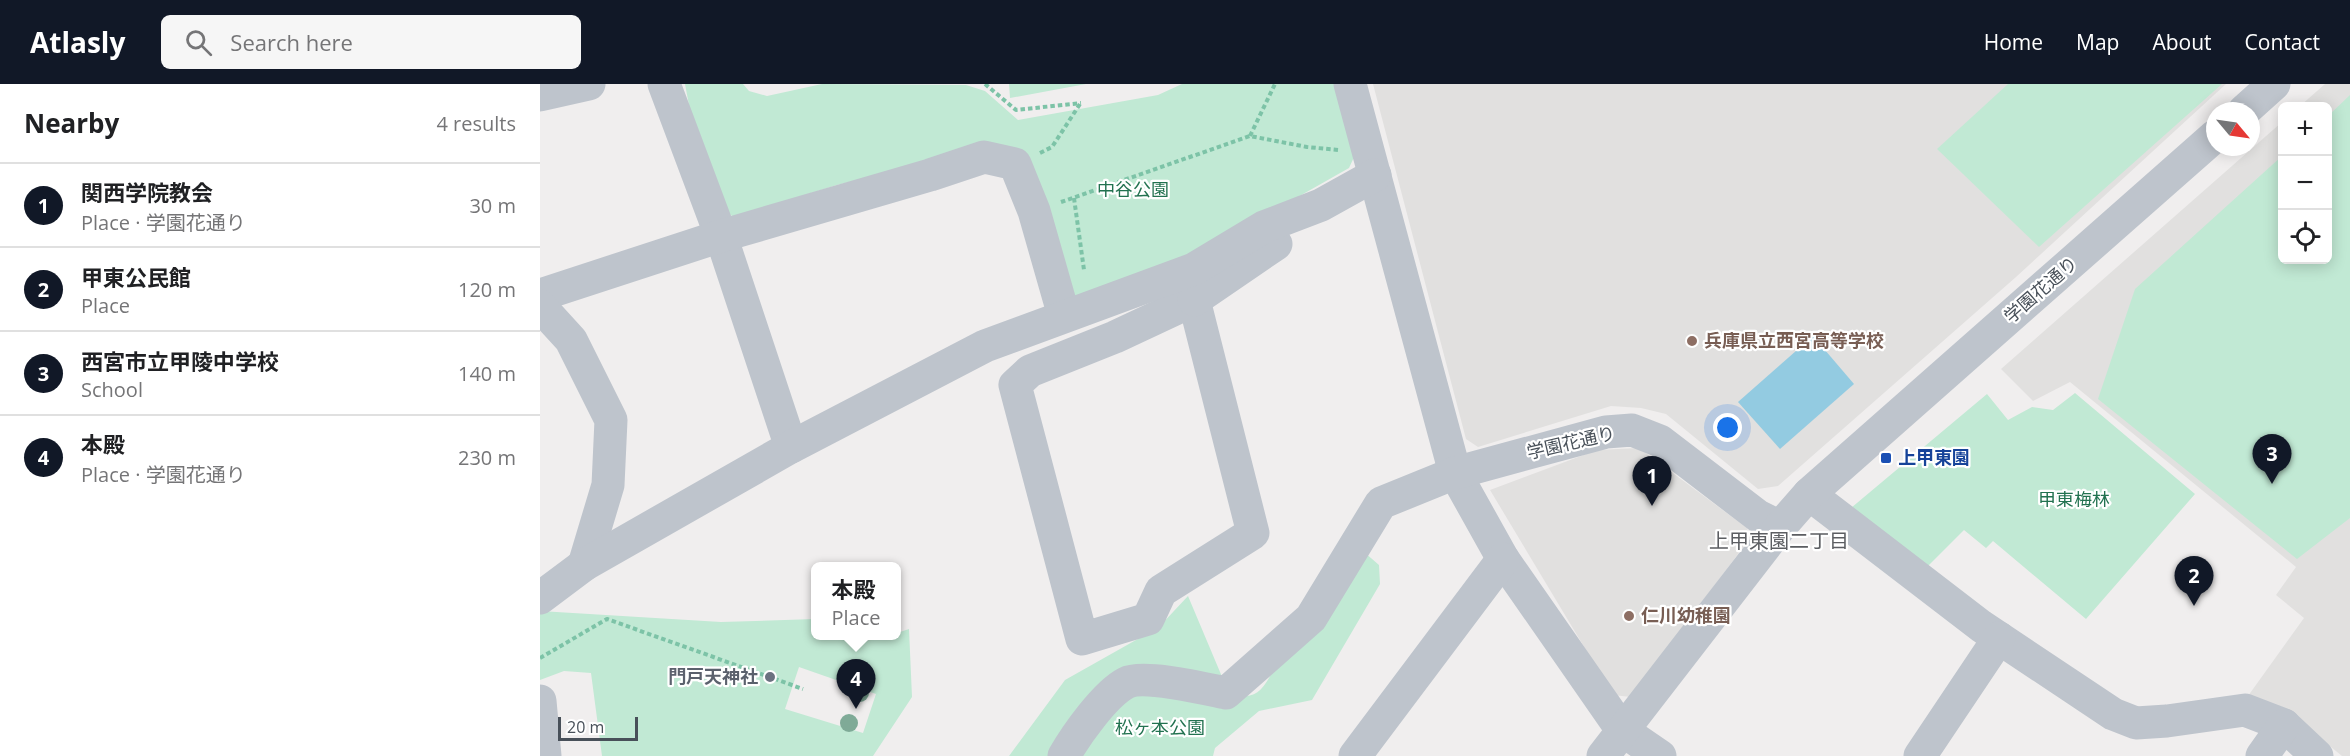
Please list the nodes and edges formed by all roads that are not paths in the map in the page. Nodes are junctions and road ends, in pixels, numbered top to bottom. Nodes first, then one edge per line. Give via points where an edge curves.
1 (589, 84) edge
2 (664, 84) edge
3 (1350, 84) edge
4 (2274, 84) edge
5 (540, 95) edge
6 (2254, 102) edge
7 (2206, 144) edge
8 (1375, 175) junction
9 (1320, 206) junction
10 (721, 236) junction
11 (540, 295) edge
12 (1194, 300) junction
13 (540, 306) edge
14 (1077, 311) junction
15 (791, 447) junction
16 (1455, 473) junction
17 (1809, 494) junction
18 (1780, 527) junction
19 (1503, 559) junction
20 (584, 565) junction
21 (540, 598) edge
22 (1999, 638) junction
23 (540, 701) edge
24 (2284, 725) junction
25 (1613, 743) edge
26 (545, 756) edge
27 (1064, 756) edge
28 (1355, 756) edge
29 (1660, 756) edge
30 (1920, 756) edge
31 (2262, 756) edge
32 (2317, 756) edge

1 - 5 street
2 - 10 street
3 - 8 street
4 - 6 street
7 - 17 street, 学園花通り
8 - 9 street
8 - 16 street
9 - 12 street via 1290,234
9 - 14 street via 1264,227 1194,269
10 - 11 street
10 - 14 street via 984,157 1015,164
10 - 15 street
12 - 12 street via 1253,533 1161,591 1148,619 1082,639 1015,385 1030,371
13 - 20 street via 571,340 611,420 608,486
14 - 15 street via 985,346
15 - 20 street
16 - 18 street, 学園花通り via 1606,432 1632,430 1660,441 1758,516
16 - 19 street
16 - 27 street, 学園花通り via 1381,503 1311,618 1226,693 1167,681 1127,682 1098,707
17 - 18 street, 学園花通り
17 - 22 street
18 - 25 street
19 - 25 street
19 - 28 street
20 - 21 street
22 - 24 street via 2113,714 2136,723 2245,710
22 - 30 street
23 - 26 street
24 - 31 street
24 - 32 street
25 - 29 street

